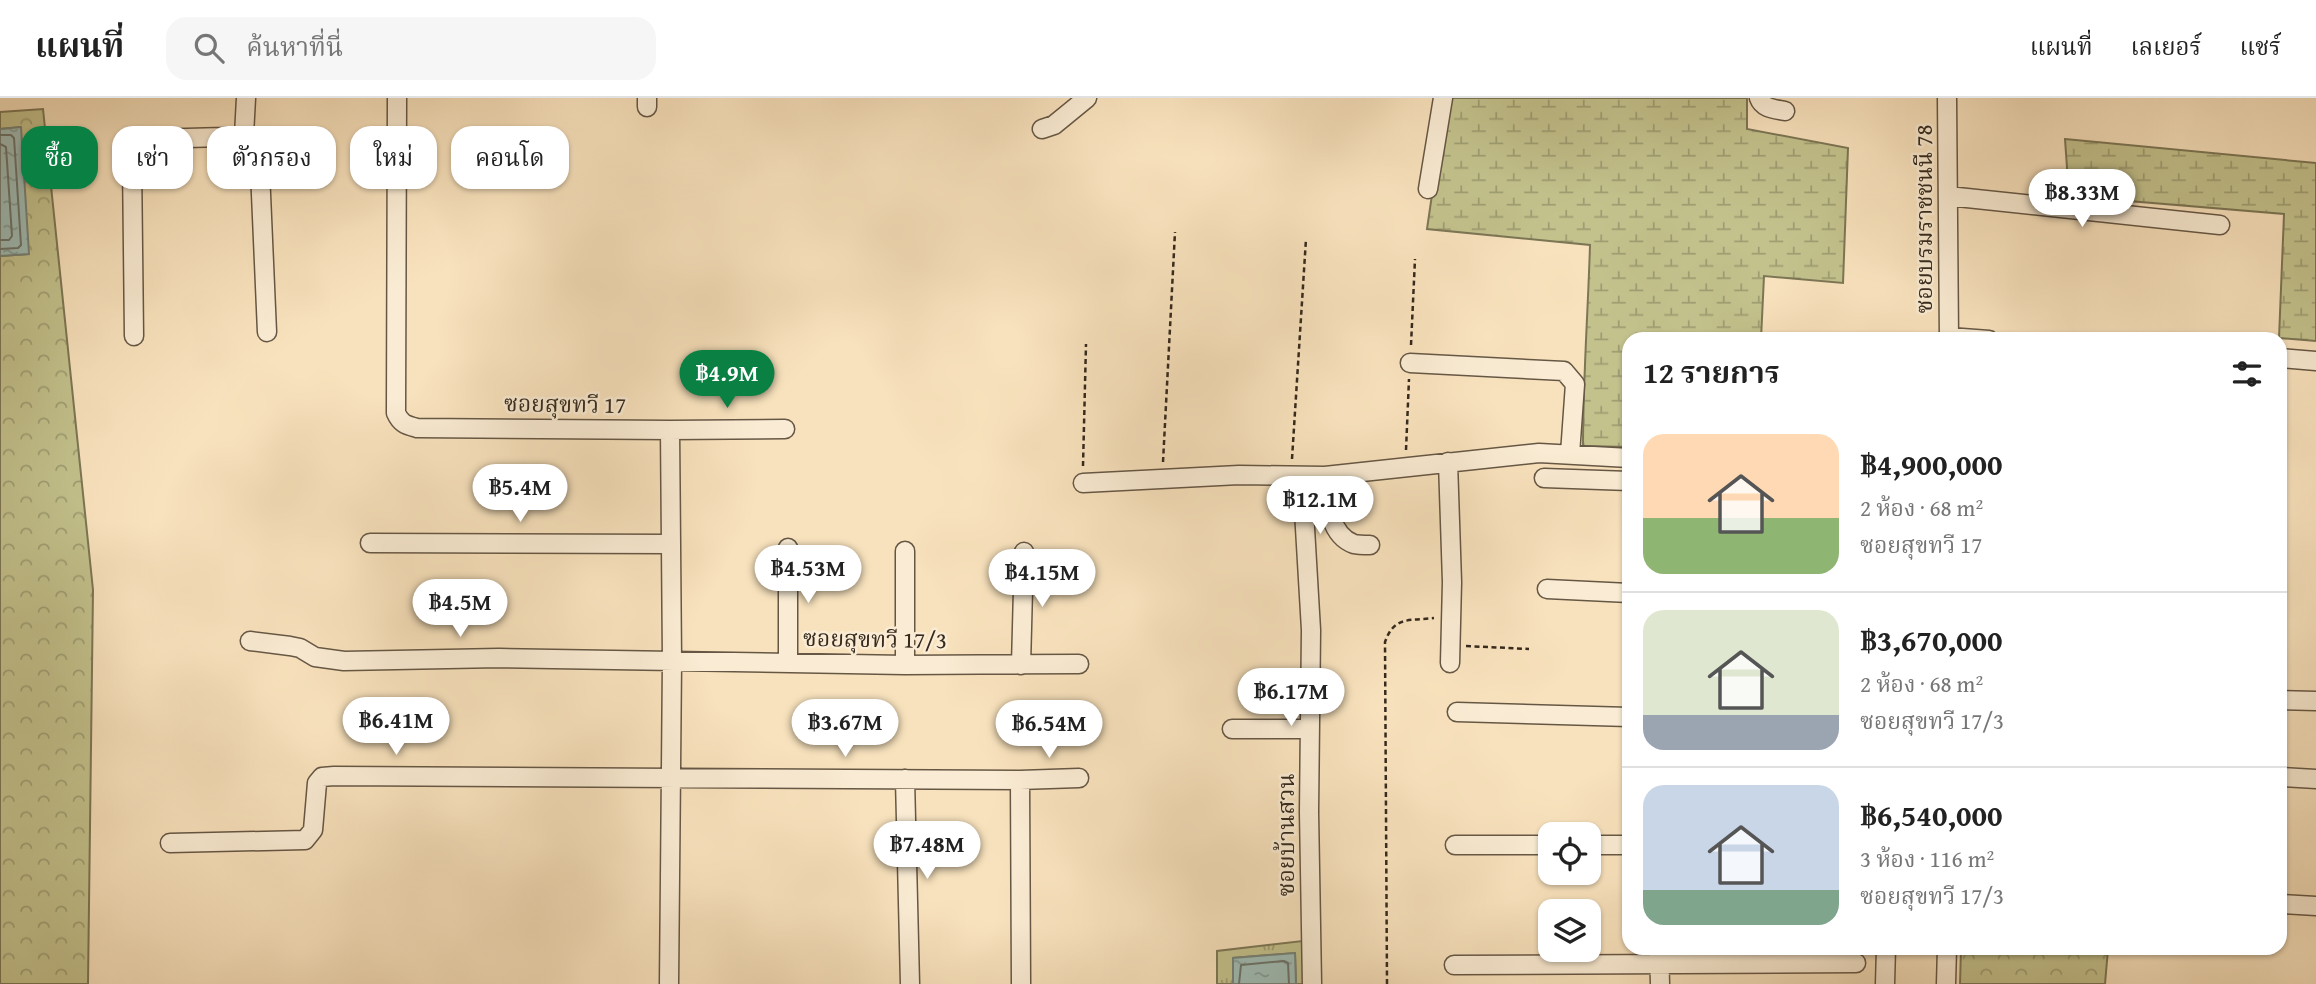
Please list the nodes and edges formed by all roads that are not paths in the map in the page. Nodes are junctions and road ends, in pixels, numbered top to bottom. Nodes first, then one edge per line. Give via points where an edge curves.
1 (246, 98) edge
2 (397, 98) edge
3 (1087, 98) edge
4 (1443, 98) edge
5 (1759, 98) edge
6 (1947, 98) edge
7 (1785, 111) dead end
8 (244, 126) edge
9 (1042, 129) dead end
10 (207, 137) edge
11 (261, 189) edge
12 (1427, 189) dead end
13 (1948, 196) junction
14 (2220, 225) dead end
15 (267, 332) dead end
16 (1949, 332) edge
17 (134, 336) dead end
18 (2287, 359) edge
19 (2316, 361) edge
20 (1410, 363) dead end
21 (785, 429) dead end
22 (670, 430) junction
23 (1570, 454) junction
24 (1622, 458) edge
25 (1448, 463) junction
26 (1308, 476) junction
27 (1544, 478) dead end
28 (1622, 481) edge
29 (1083, 483) road end
30 (370, 543) dead end
31 (671, 544) junction
32 (1370, 545) dead end
33 (788, 548) dead end
34 (905, 551) dead end
35 (1024, 552) dead end
36 (1546, 589) dead end
37 (1622, 593) edge
38 (250, 641) dead end
39 (1450, 655) road end
40 (672, 661) junction
41 (788, 663) junction
42 (1079, 664) dead end
43 (905, 665) junction
44 (1021, 665) junction
45 (2287, 700) edge
46 (2316, 701) edge
47 (1457, 712) dead end
48 (1622, 717) edge
49 (1232, 729) dead end
50 (1310, 729) junction
51 (671, 777) junction
52 (2287, 777) edge
53 (1079, 778) dead end
54 (905, 779) junction
55 (2316, 779) edge
56 (1020, 780) junction
57 (170, 842) dead end
58 (1455, 845) dead end
59 (1538, 845) edge
60 (1601, 845) edge
61 (1622, 845) edge
62 (2287, 904) edge
63 (2316, 906) edge
64 (1886, 955) edge
65 (1947, 955) edge
66 (1659, 956) edge
67 (1856, 963) dead end
68 (1454, 965) dead end
69 (669, 984) edge
70 (910, 984) edge
71 (1021, 984) edge
72 (1312, 984) edge
73 (1660, 984) edge
74 (1885, 984) edge
75 (1946, 984) edge

1 - 8 street
2 - 22 street, ซอยสุขทวี 17 via 399,420 417,428
3 - 9 street via 1054,125
4 - 12 street
5 - 7 street via 1770,108
6 - 13 street, ซอยบรมราชชนนี 78
10 - 17 street via 150,139 136,145 132,161
11 - 15 street
13 - 14 street
13 - 16 street, ซอยบรมราชชนนี 78
18 - 19 street
20 - 23 street via 1564,371 1575,384
21 - 22 street
22 - 31 street
23 - 24 street
23 - 25 street via 1512,454
25 - 26 street
25 - 39 street
26 - 29 street
26 - 32 street via 1342,537
26 - 50 street, ซอยบ้านสวน via 1303,494 1311,630
27 - 28 street
30 - 31 street
31 - 40 street
33 - 41 street
34 - 43 street
35 - 44 street
36 - 37 street
38 - 40 street, ซอยสุขทวี 17/3 via 300,648 315,657 344,661
40 - 41 street, ซอยสุขทวี 17/3
40 - 51 street
41 - 43 street, ซอยสุขทวี 17/3
42 - 44 street, ซอยสุขทวี 17/3
43 - 44 street, ซอยสุขทวี 17/3
45 - 46 street
47 - 48 street
49 - 50 street
50 - 72 street, ซอยบ้านสวน
51 - 54 street
51 - 57 street via 322,777 317,783 313,830 305,840
51 - 69 street
52 - 55 street
53 - 56 street
54 - 56 street
54 - 70 street
56 - 71 street
58 - 59 street
60 - 61 street
62 - 63 street
64 - 74 street
65 - 75 street
66 - 67 street
66 - 68 street
66 - 73 street

